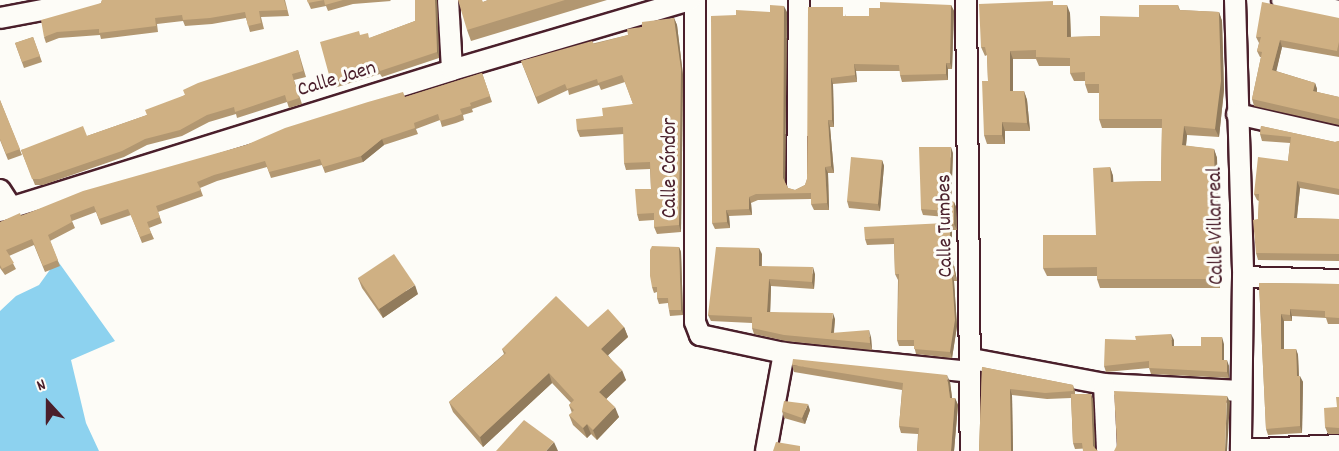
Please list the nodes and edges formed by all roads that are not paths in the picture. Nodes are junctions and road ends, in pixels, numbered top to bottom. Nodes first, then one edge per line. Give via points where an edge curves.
1 (95, 0) edge
2 (448, 0) edge
3 (690, 0) edge
4 (695, 0) edge
5 (799, 0) edge
6 (966, 0) edge
7 (1235, 0) edge
8 (1282, 0) edge
9 (1339, 11) edge
10 (0, 18) edge
11 (452, 70) junction
12 (1238, 114) junction
13 (1339, 137) edge
14 (797, 185) dead end
15 (0, 190) edge
16 (5, 209) edge
17 (1243, 278) junction
18 (1339, 280) edge
19 (784, 353) junction
20 (971, 365) junction
21 (1104, 384) junction
22 (1241, 391) junction
23 (1339, 445) edge
24 (1241, 450) edge
25 (766, 451) edge
26 (971, 451) edge
27 (1107, 451) edge

1 - 10 street
2 - 11 street
3 - 11 street, Calle Jaen
4 - 19 street, Calle Cóndor via 695,322 700,335
5 - 14 street
6 - 20 street, Calle Tumbes
7 - 12 street, Calle Villarreal
8 - 9 street
11 - 16 street, Calle Jaen
12 - 13 street
12 - 17 street, Calle Villarreal
15 - 16 street
17 - 18 street
17 - 22 street, Calle Villarreal
19 - 20 street
19 - 25 street
20 - 21 street
20 - 26 street, Calle Tumbes
21 - 22 street
21 - 27 street
22 - 24 street, Calle Villarreal
23 - 24 street

